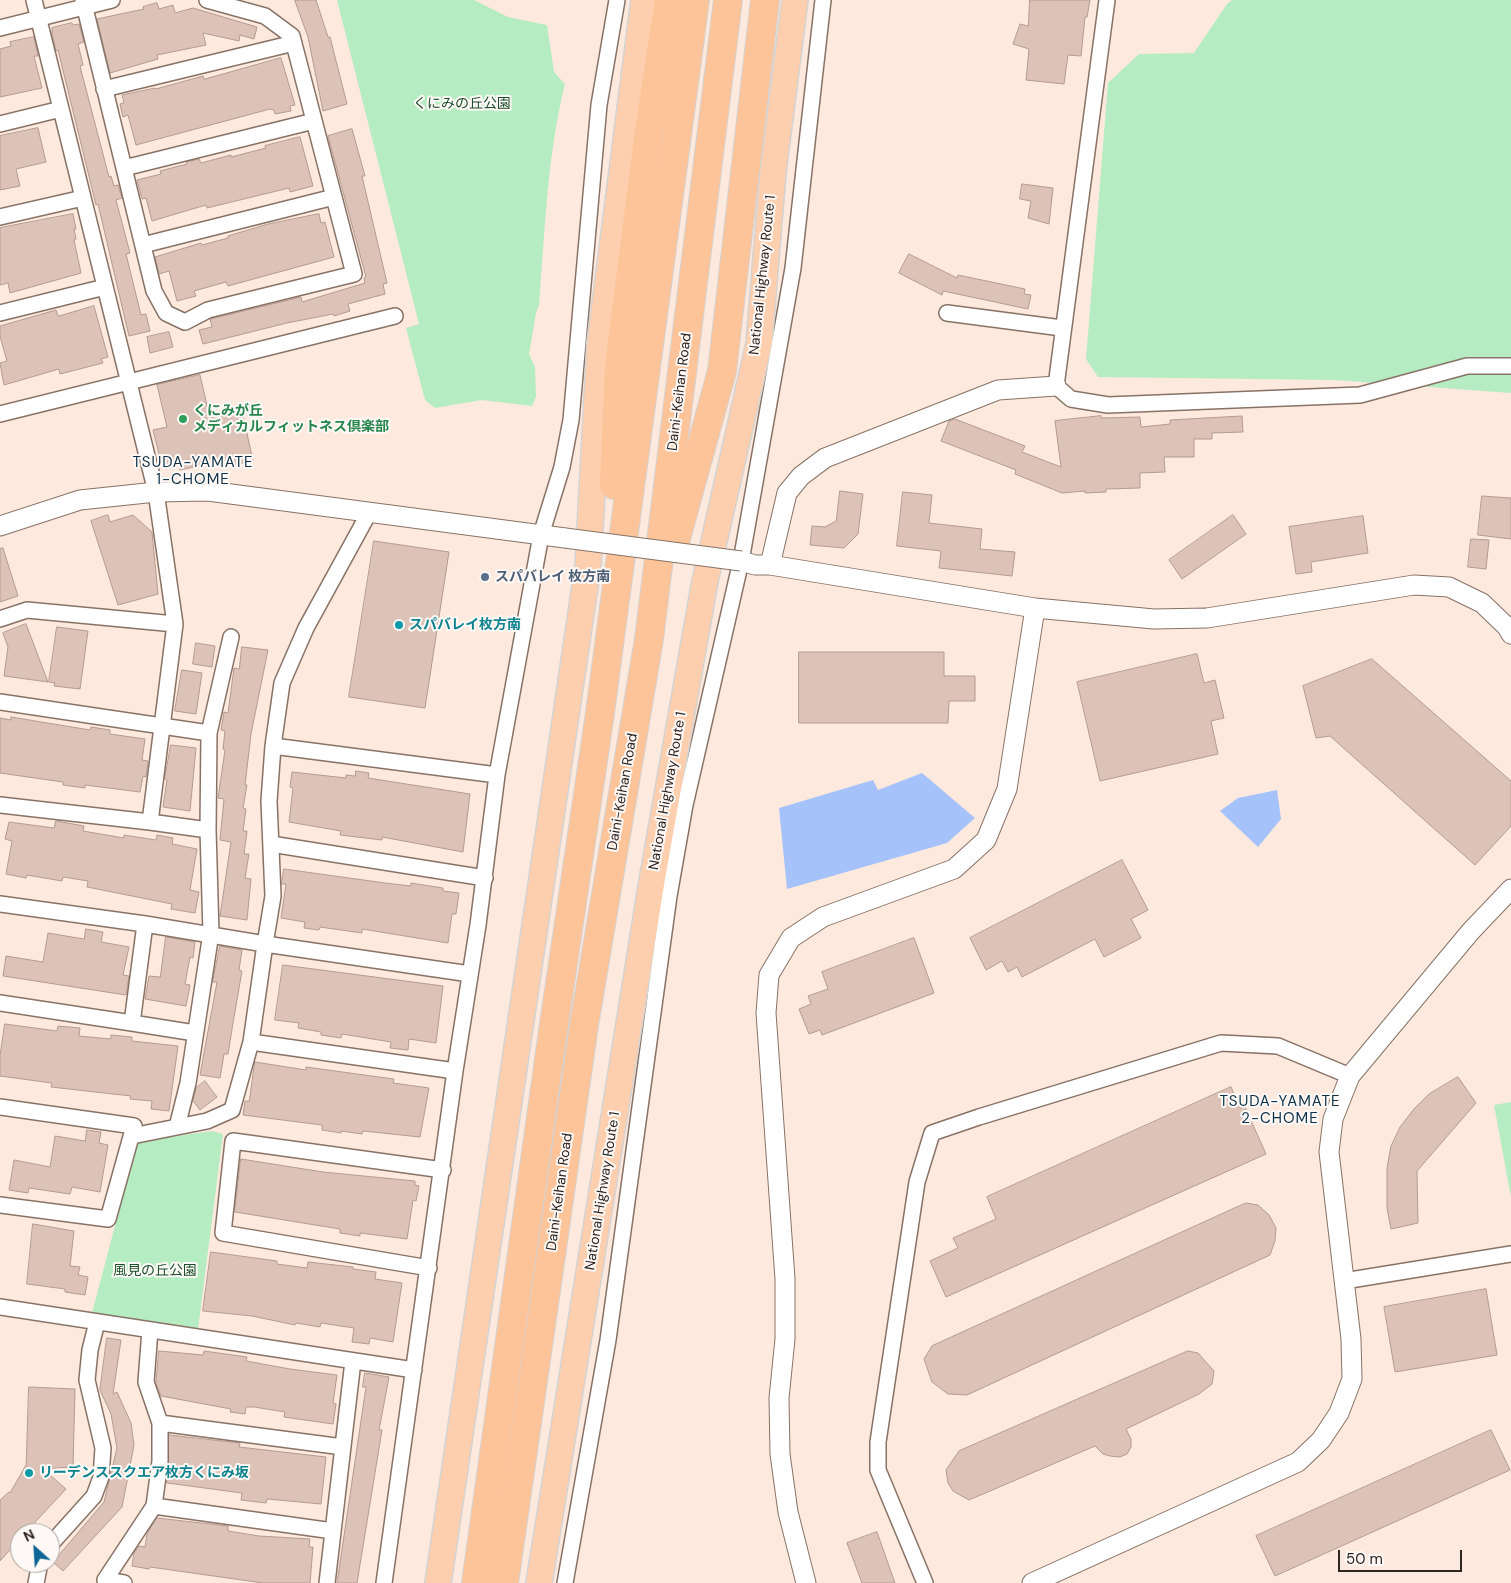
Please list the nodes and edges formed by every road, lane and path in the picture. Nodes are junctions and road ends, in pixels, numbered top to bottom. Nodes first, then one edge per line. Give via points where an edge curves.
1 (34, 0) edge
2 (112, 0) edge
3 (207, 0) edge
4 (617, 0) edge
5 (644, 0) edge
6 (669, 0) edge
7 (695, 0) edge
8 (728, 0) edge
9 (764, 0) edge
10 (795, 0) edge
11 (822, 0) edge
12 (1107, 0) edge
13 (83, 3) edge
14 (38, 18) junction
15 (0, 28) edge
16 (294, 43) junction
17 (104, 89) junction
18 (61, 109) junction
19 (314, 121) junction
20 (0, 124) edge
21 (124, 168) junction
22 (334, 197) junction
23 (83, 198) junction
24 (0, 216) edge
25 (143, 245) junction
26 (105, 287) junction
27 (0, 313) edge
28 (947, 313) dead end
29 (395, 316) dead end
30 (1062, 328) junction
31 (1511, 366) edge
32 (129, 382) junction
33 (1056, 386) junction
34 (0, 414) edge
35 (156, 492) junction
36 (370, 511) junction
37 (0, 526) edge
38 (542, 535) junction
39 (741, 561) junction
40 (770, 565) junction
41 (1036, 608) junction
42 (0, 619) edge
43 (175, 624) junction
44 (1511, 634) edge
45 (231, 637) dead end
46 (649, 638) junction
47 (607, 661) junction
48 (0, 702) edge
49 (164, 724) junction
50 (209, 733) junction
51 (273, 746) junction
52 (497, 775) junction
53 (0, 805) edge
54 (150, 822) junction
55 (208, 830) junction
56 (270, 844) junction
57 (485, 878) junction
58 (1511, 889) edge
59 (0, 904) edge
60 (145, 924) junction
61 (210, 933) junction
62 (265, 944) junction
63 (470, 974) junction
64 (0, 1003) edge
65 (132, 1023) junction
66 (195, 1034) junction
67 (251, 1042) junction
68 (455, 1072) junction
69 (1350, 1076) junction
70 (0, 1107) edge
71 (177, 1127) junction
72 (132, 1136) junction
73 (442, 1170) junction
74 (0, 1205) edge
75 (1511, 1254) edge
76 (429, 1268) junction
77 (1344, 1280) junction
78 (0, 1307) edge
79 (97, 1322) junction
80 (150, 1330) junction
81 (353, 1361) junction
82 (414, 1370) junction
83 (160, 1423) junction
84 (343, 1447) junction
85 (154, 1506) junction
86 (333, 1531) junction
87 (60, 1534) edge
88 (124, 1583) edge
89 (327, 1583) edge
90 (384, 1583) edge
91 (438, 1583) edge
92 (476, 1583) edge
93 (504, 1583) edge
94 (539, 1583) edge
95 (565, 1583) edge
96 (806, 1583) edge
97 (924, 1583) edge
98 (1032, 1583) edge

1 - 14 street
2 - 13 street
3 - 16 street via 265,16 292,36
4 - 38 street via 599,105 571,420 562,467
5 - 91 highway via 600,343 588,566
6 - 47 highway via 620,366
7 - 47 highway, Daini-Keihan Road
8 - 46 highway, Daini-Keihan Road
9 - 46 highway via 722,371
10 - 94 highway, National Highway Route 1 via 773,172 759,343 701,600 652,880
11 - 39 street via 793,268
12 - 30 street
13 - 14 street
13 - 17 street
14 - 15 street
14 - 18 street
16 - 17 street
16 - 19 street
17 - 21 street
18 - 20 street
18 - 23 street
19 - 21 street
19 - 22 street
21 - 25 street
22 - 25 street
22 - 25 street via 354,274 208,310 185,322 166,314 154,291
23 - 24 street
23 - 26 street
26 - 27 street
26 - 32 street
28 - 30 street
29 - 32 street
30 - 33 street
31 - 33 street via 1467,366 1360,395 1108,405 1071,399
32 - 34 street
32 - 35 street
33 - 40 street via 998,390 825,458 800,476 787,493
35 - 36 street via 208,491
35 - 37 street via 80,500
35 - 43 street
36 - 38 street
36 - 51 street via 306,628 282,683
38 - 39 street, bridge
38 - 52 street
39 - 40 street
39 - 95 street via 685,805 669,896 608,1340
40 - 41 street
41 - 44 street via 1154,619 1207,618 1414,585 1449,587 1482,603
41 - 96 street via 1007,789 986,840 954,869 823,917 791,938 769,975 766,1013 785,1279 785,1339 779,1398 780,1454 788,1512
42 - 43 street via 27,610
43 - 49 street
45 - 50 street
46 - 93 highway, Daini-Keihan Road via 584,1025
47 - 92 highway, Daini-Keihan Road
48 - 49 street
49 - 50 street
49 - 54 street
50 - 55 street
51 - 52 street
51 - 56 street
52 - 57 street
53 - 54 street
54 - 55 street
55 - 61 street
56 - 57 street
56 - 62 street via 273,896
57 - 63 street
58 - 69 street via 1471,931
59 - 60 street
60 - 61 street
60 - 65 street
61 - 62 street
61 - 66 street
62 - 63 street
62 - 67 street
63 - 68 street
64 - 65 street
65 - 66 street
66 - 71 street
67 - 68 street
67 - 71 street via 232,1110 207,1121
68 - 73 street
69 - 77 street via 1333,1119 1329,1152
69 - 97 street via 1278,1046 1221,1043 979,1116 932,1134 917,1182 878,1442 878,1470
70 - 72 street via 134,1126
71 - 72 street
72 - 74 street via 108,1219
73 - 76 street
73 - 76 street via 233,1141 223,1233
75 - 77 street
76 - 82 street
77 - 98 street via 1352,1339 1352,1379 1339,1413 1321,1440 1298,1462
78 - 79 street
79 - 80 street
79 - 87 street via 90,1350 88,1380 103,1448 101,1477 94,1496
80 - 81 street
80 - 83 street via 146,1382
81 - 82 street
81 - 84 street
82 - 90 street
83 - 84 street
83 - 85 street via 160,1462
84 - 86 street
85 - 86 street
85 - 88 street via 105,1580
86 - 89 street

